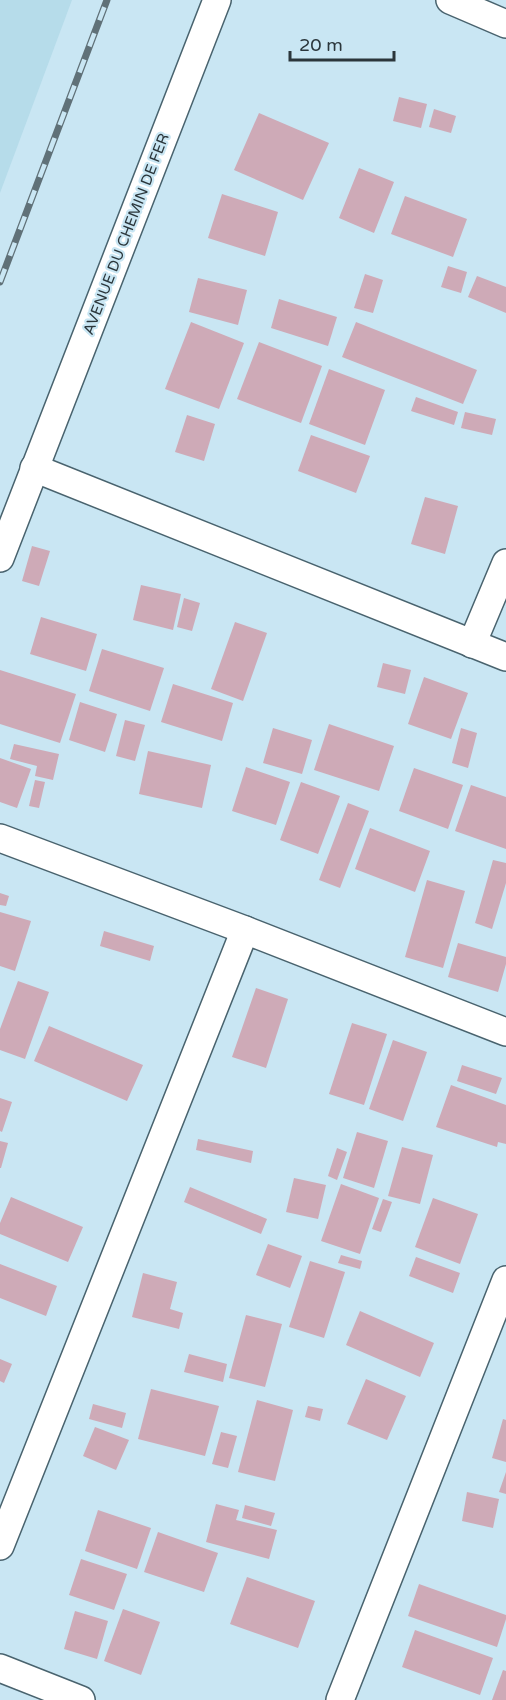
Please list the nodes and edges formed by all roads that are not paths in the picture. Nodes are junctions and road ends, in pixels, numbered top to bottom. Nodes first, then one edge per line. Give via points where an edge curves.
1 (217, 0) edge
2 (450, 0) edge
3 (506, 24) edge
4 (34, 468) junction
5 (0, 558) edge
6 (506, 563) edge
7 (472, 644) junction
8 (506, 657) edge
9 (0, 838) edge
10 (245, 930) junction
11 (506, 1032) edge
12 (506, 1280) edge
13 (0, 1546) edge
14 (0, 1668) edge
15 (81, 1700) edge
16 (340, 1700) edge

1 - 4 street, AVENUE DU CHEMIN DE FER
2 - 3 street
4 - 5 street, AVENUE DU CHEMIN DE FER
4 - 7 street
6 - 7 street
7 - 8 street
9 - 10 street
10 - 11 street
10 - 13 street
12 - 16 street
14 - 15 street

